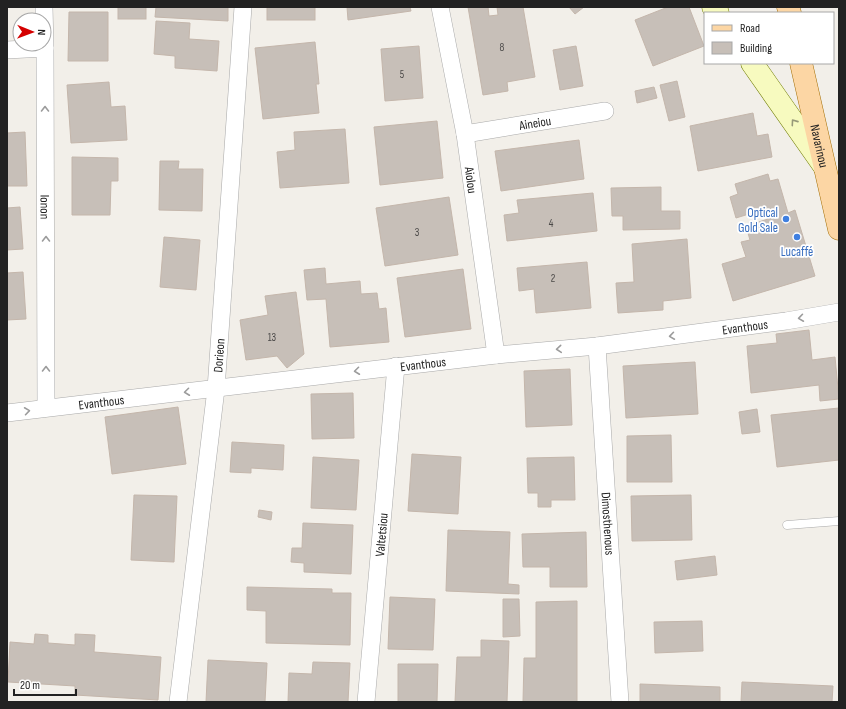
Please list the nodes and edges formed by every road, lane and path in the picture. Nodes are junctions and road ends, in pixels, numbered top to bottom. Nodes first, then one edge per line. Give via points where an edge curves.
1 (243, 7) edge
2 (440, 7) edge
3 (45, 52) edge
4 (753, 64) edge
5 (801, 64) edge
6 (605, 111) dead end
7 (465, 134) junction
8 (824, 166) junction
9 (839, 229) edge
10 (839, 312) edge
11 (597, 346) junction
12 (496, 355) junction
13 (396, 366) junction
14 (216, 388) junction
15 (46, 408) junction
16 (7, 413) edge
17 (839, 522) edge
18 (787, 525) dead end
19 (178, 702) edge
20 (366, 702) edge
21 (620, 702) edge

1 - 14 street, Dorieon
2 - 7 street, Aiolou
15 -> 3 street, Ionon
8 -> 4 main road
5 - 8 main road, Navarinou
6 - 7 street, Aineiou
7 - 12 street, Aiolou
8 - 9 main road, Navarinou
10 -> 11 street, Evanthous
11 -> 12 street, Evanthous
11 - 21 street, Dimosthenous
12 - 13 street, Evanthous
13 -> 14 street, Evanthous
13 - 20 street, Valtetsiou
14 -> 15 street, Evanthous
14 - 19 street, Dorieon
16 -> 15 street, Evanthous
17 - 18 lane

